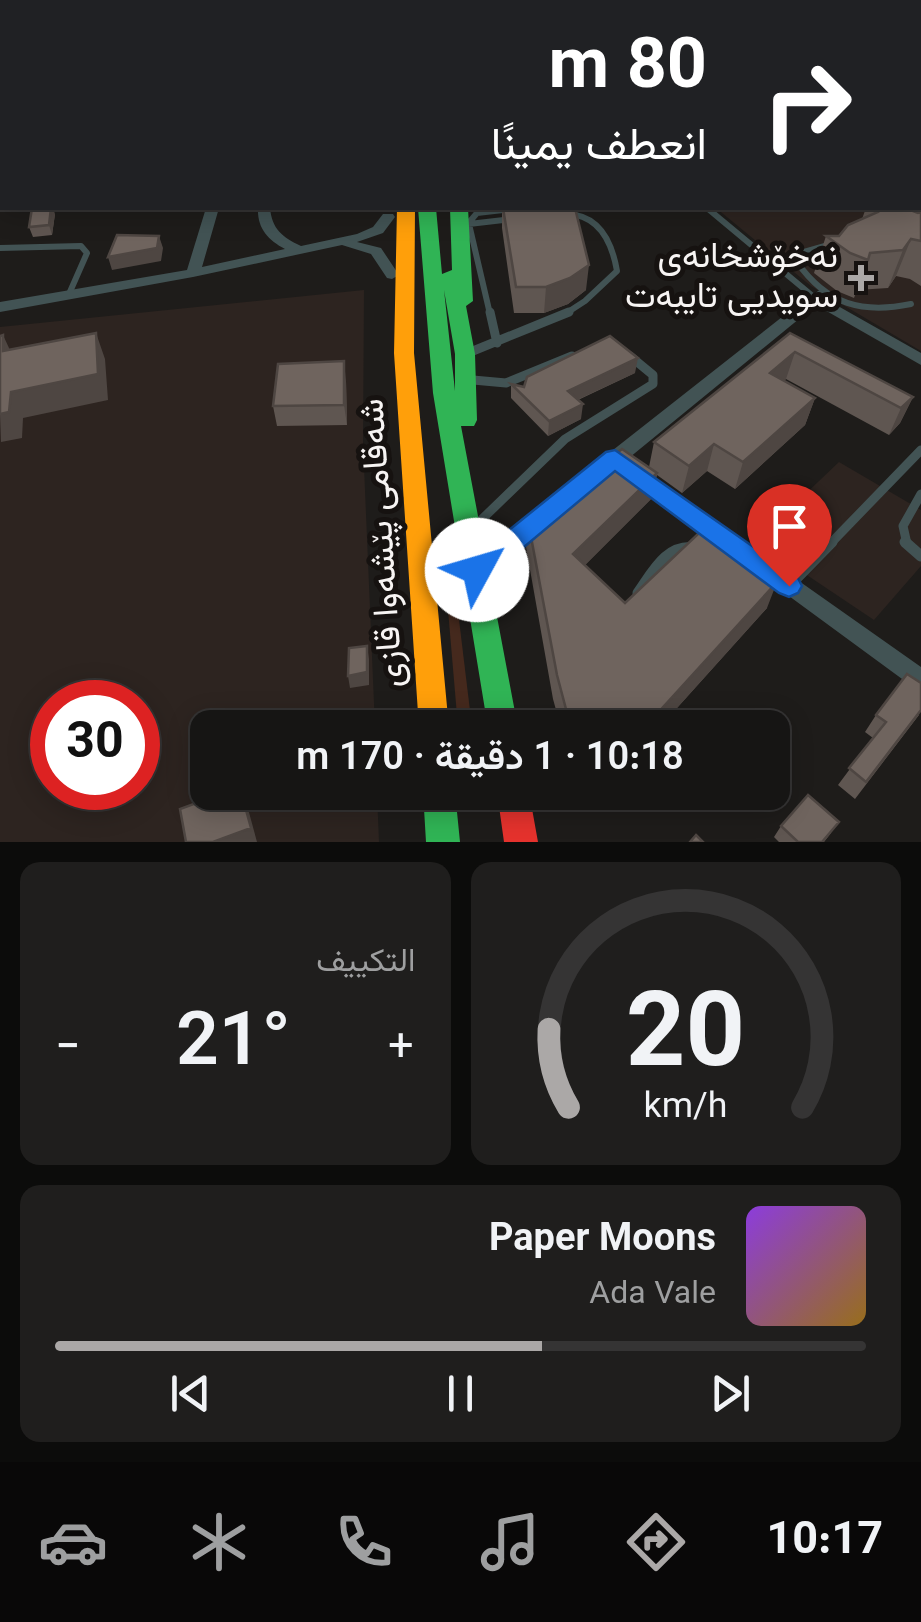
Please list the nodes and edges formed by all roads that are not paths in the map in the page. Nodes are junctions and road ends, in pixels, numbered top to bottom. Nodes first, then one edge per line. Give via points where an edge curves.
1 (211, 210) edge
2 (264, 210) edge
3 (427, 210) edge
4 (444, 210) edge
5 (504, 210) edge
6 (710, 210) edge
7 (394, 211) edge
8 (560, 214) edge
9 (523, 218) edge
10 (463, 221) edge
11 (833, 244) edge
12 (0, 248) edge
13 (296, 249) junction
14 (193, 273) junction
15 (392, 274) junction
16 (820, 293) junction
17 (69, 294) junction
18 (911, 304) dead end
19 (840, 306) junction
20 (0, 307) edge
21 (462, 326) junction
22 (497, 343) junction
23 (617, 345) edge
24 (588, 349) edge
25 (404, 353) junction
26 (921, 360) edge
27 (466, 364) junction
28 (506, 382) junction
29 (519, 394) edge
30 (921, 450) edge
31 (615, 458) junction
32 (584, 484) edge
33 (921, 494) edge
34 (466, 504) junction
35 (554, 508) edge
36 (473, 544) junction
37 (921, 556) edge
38 (749, 558) junction
39 (477, 570) junction
40 (789, 586) junction
41 (636, 595) edge
42 (921, 680) edge
43 (433, 710) edge
44 (500, 710) edge
45 (440, 810) edge
46 (516, 810) edge
47 (442, 842) edge
48 (521, 842) edge

1 - 14 street
2 - 13 street via 266,227
3 - 34 main road, شەقامی پێشەوا قازی via 444,393
4 - 21 main road, شەقامی پێشەوا قازی
5 - 10 lane
6 - 16 lane via 752,249
7 - 13 street via 372,233
7 - 15 main road, شەقامی پێشەوا قازی
7 - 25 main road, شەقامی پێشەوا قازی
8 - 22 lane via 590,216 614,252 617,270 558,320
9 - 10 lane
10 - 21 main road
10 - 22 lane
11 - 16 lane via 804,252 797,262
12 - 17 lane via 81,246 88,253
13 - 14 street
13 - 15 street via 362,246 376,251
14 - 17 street
15 - 25 main road, شەقامی پێشەوا قازی
16 - 19 street
16 - 31 street
17 - 20 street
18 - 19 lane via 876,310
19 - 26 street
21 - 27 main road, شەقامی پێشەوا قازی
22 - 27 lane
23 - 36 lane via 654,382 560,436 486,512
24 - 28 lane
25 - 43 main road, شەقامی پێشەوا قازی
27 - 28 lane via 481,383
27 - 34 main road, شەقامی پێشەوا قازی
28 - 29 lane
30 - 40 lane
31 - 32 street
31 - 38 street
33 - 37 lane via 901,518 909,549
34 - 36 main road, شەقامی پێشەوا قازی
35 - 39 street
36 - 39 main road, شەقامی پێشەوا قازی
38 - 40 street
38 - 41 lane via 681,546
39 - 44 main road, شەقامی پێشەوا قازی
40 - 42 street
45 - 47 main road
46 - 48 main road

